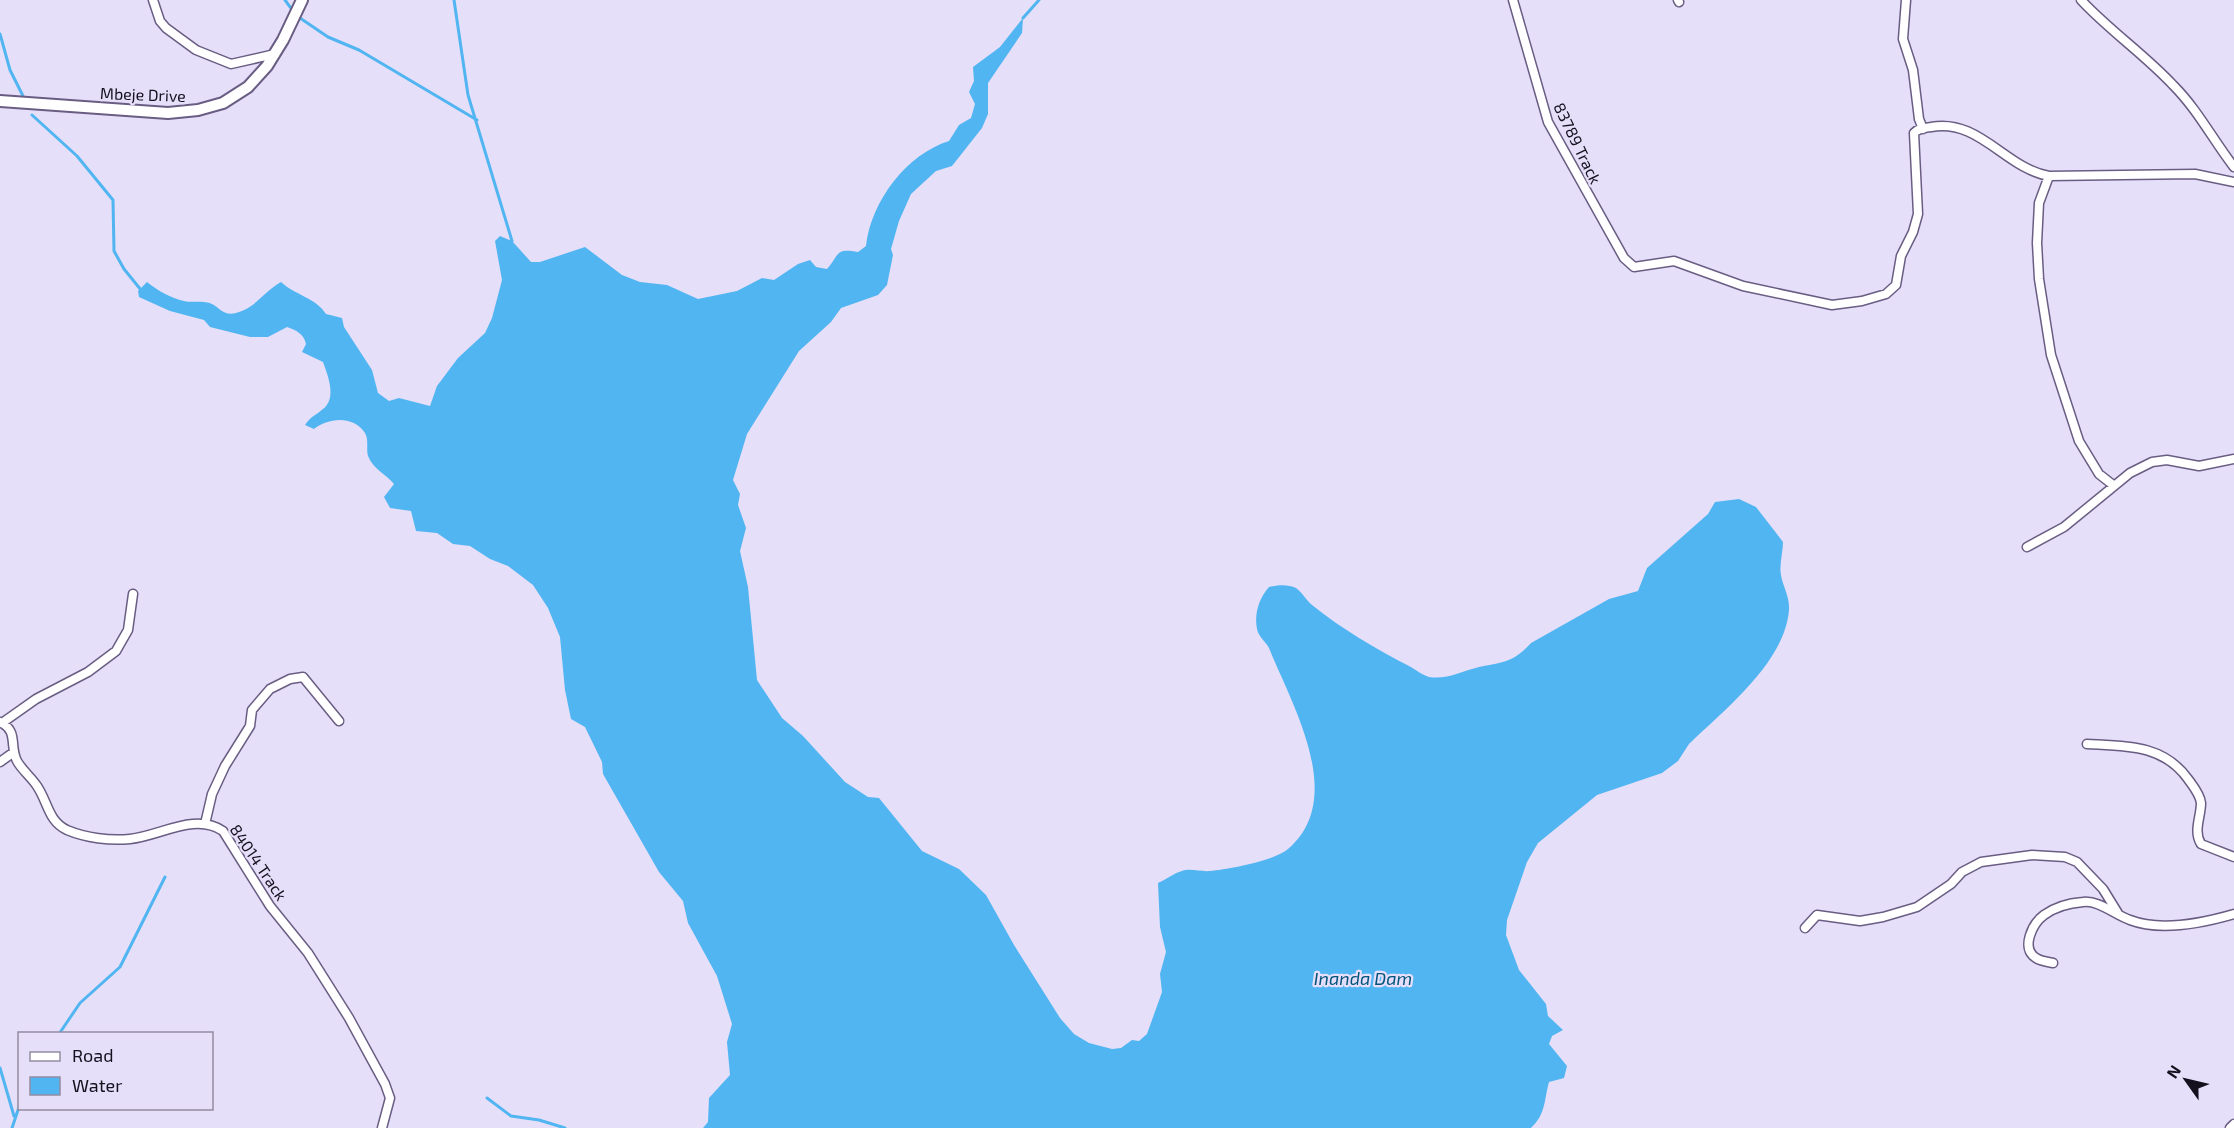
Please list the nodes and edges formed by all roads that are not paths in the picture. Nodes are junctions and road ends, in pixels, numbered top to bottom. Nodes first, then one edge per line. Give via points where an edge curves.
1 (153, 0) edge
2 (302, 0) edge
3 (1513, 0) edge
4 (1906, 0) edge
5 (2081, 0) edge
6 (275, 54) junction
7 (0, 101) edge
8 (1923, 129) junction
9 (2234, 167) edge
10 (2049, 176) junction
11 (2234, 182) edge
12 (2234, 459) edge
13 (2113, 485) junction
14 (2026, 547) dead end
15 (133, 594) dead end
16 (339, 721) dead end
17 (1, 722) edge
18 (2087, 744) dead end
19 (14, 752) junction
20 (0, 762) edge
21 (205, 824) junction
22 (2234, 857) edge
23 (2234, 914) edge
24 (2119, 915) junction
25 (1805, 928) dead end
26 (2053, 963) dead end
27 (2234, 1124) edge
28 (382, 1128) edge
29 (2230, 1128) edge

1 - 6 street via 159,21 196,50 231,64
2 - 6 street, Mbeje Drive
3 - 8 street, 83789 Track via 1548,122 1624,258 1634,267 1667,260 1681,262 1743,286 1818,303 1841,305 1886,294 1896,285 1900,256 1916,222 1914,137
4 - 8 street via 1903,39 1913,70
5 - 9 street via 2188,101
6 - 7 street, Mbeje Drive via 248,87 223,103 198,110 168,113
8 - 10 street via 1959,126
10 - 11 street via 2195,174
10 - 13 street via 2039,203 2037,243 2038,279 2051,355 2079,441 2099,474
12 - 13 street via 2199,466 2167,460 2152,462
13 - 14 street via 2064,527
15 - 17 street via 128,630 116,651 80,678 36,699
16 - 21 street via 303,677 270,689 252,710 250,726 225,766 212,794
17 - 19 street, 84014 Track via 13,735
18 - 22 street via 2149,749 2169,760 2186,775 2199,795 2197,833 2201,844
19 - 20 street
19 - 21 street, 84014 Track via 51,816 75,833 131,839
21 - 28 street, 84014 Track via 218,828 229,839 270,906 302,943 349,1018 389,1093
23 - 24 street via 2191,924 2137,922
24 - 25 street via 2103,889 2077,862 2065,857 2032,855 1995,858 1970,867 1917,907 1860,921 1817,915
24 - 26 street via 2088,901 2044,915 2032,930 2028,947 2037,959
27 - 29 street

